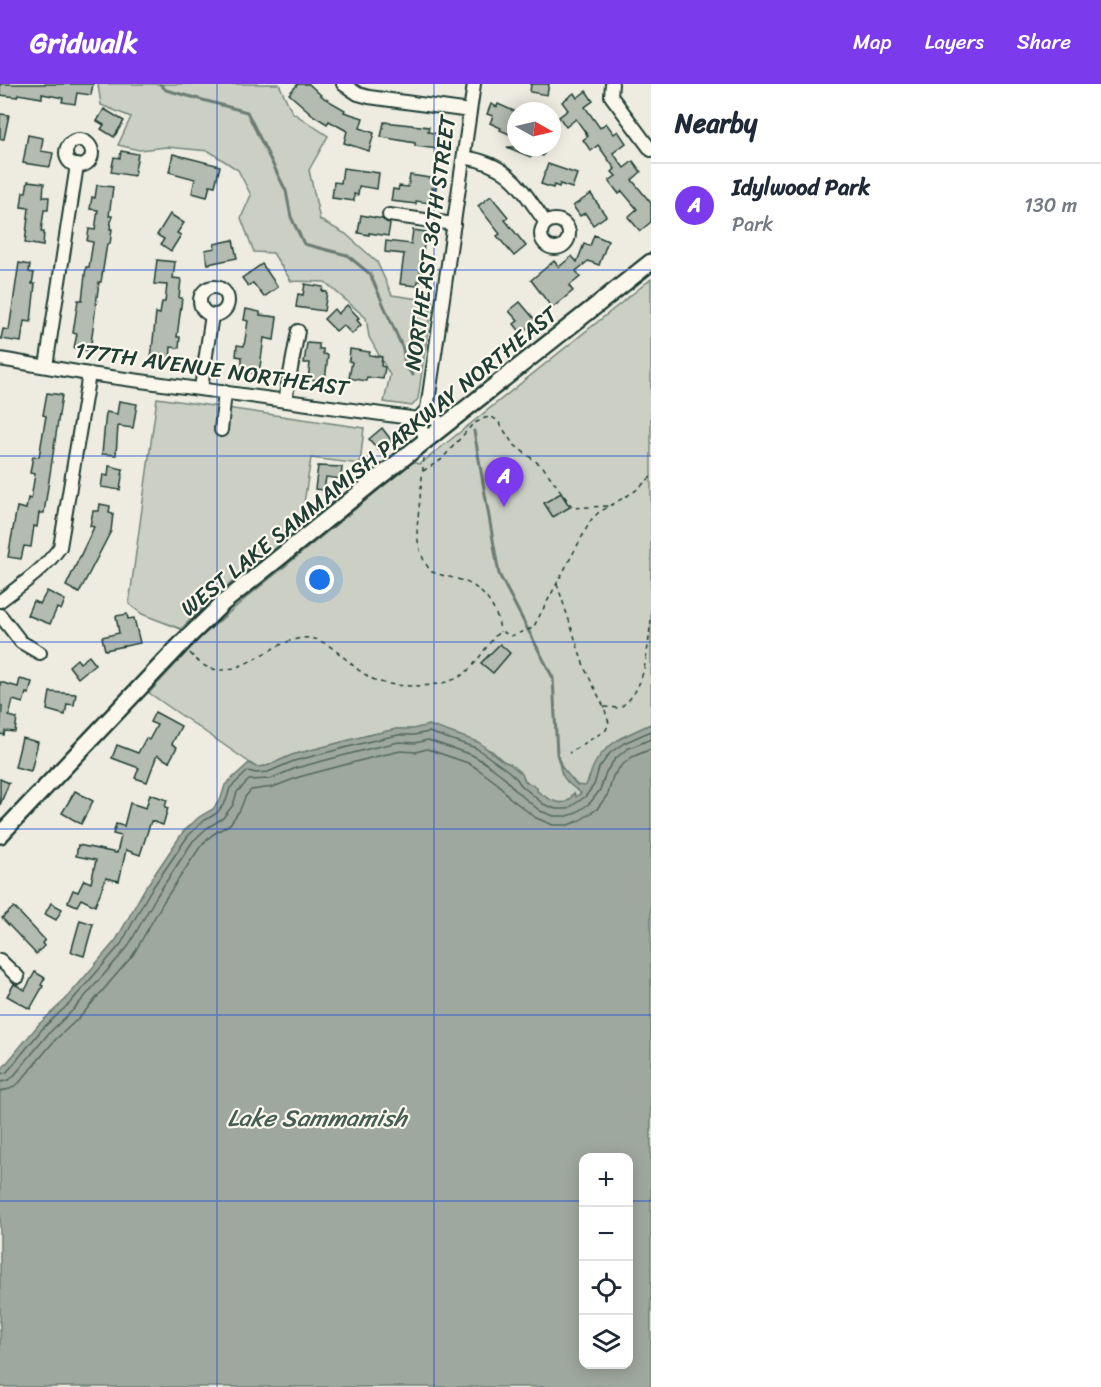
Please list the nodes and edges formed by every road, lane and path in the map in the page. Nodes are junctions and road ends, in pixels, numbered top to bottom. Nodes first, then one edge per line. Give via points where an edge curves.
1 (343, 84) edge
2 (474, 84) edge
3 (612, 84) edge
4 (470, 111) junction
5 (651, 150) edge
6 (464, 157) junction
7 (77, 165) dead end
8 (389, 215) dead end
9 (546, 223) dead end
10 (454, 224) junction
11 (651, 262) edge
12 (212, 315) dead end
13 (298, 332) dead end
14 (0, 359) edge
15 (46, 366) junction
16 (89, 374) junction
17 (201, 388) junction
18 (225, 392) junction
19 (285, 401) junction
20 (427, 409) junction
21 (418, 419) junction
22 (443, 427) junction
23 (221, 430) dead end
24 (426, 446) junction
25 (423, 471) junction
26 (651, 477) edge
27 (610, 506) junction
28 (557, 583) junction
29 (0, 601) edge
30 (0, 615) edge
31 (651, 620) edge
32 (500, 633) junction
33 (182, 644) junction
34 (40, 653) dead end
35 (604, 707) junction
36 (569, 753) dead end
37 (0, 835) edge
38 (0, 960) edge
39 (18, 977) dead end

1 - 4 street via 369,97
2 - 4 street, NORTHEAST 36TH STREET
3 - 5 street via 611,96
4 - 6 street, NORTHEAST 36TH STREET
6 - 9 street via 485,160 502,170 516,182
6 - 10 street, NORTHEAST 36TH STREET
7 - 15 street
8 - 10 street
10 - 20 street, NORTHEAST 36TH STREET
11 - 22 main road, WEST LAKE SAMMAMISH PARKWAY NORTHEAST
12 - 17 street
13 - 19 street
14 - 15 street, 177TH AVENUE NORTHEAST
15 - 16 street, 177TH AVENUE NORTHEAST
16 - 17 street, 177TH AVENUE NORTHEAST
16 - 29 street via 60,547 37,574
17 - 18 street, 177TH AVENUE NORTHEAST
18 - 19 street, 177TH AVENUE NORTHEAST
18 - 23 street
19 - 21 street, 177TH AVENUE NORTHEAST
20 - 21 street
20 - 22 street
21 - 24 street
22 - 24 main road, WEST LAKE SAMMAMISH PARKWAY NORTHEAST
24 - 25 path
24 - 33 main road, WEST LAKE SAMMAMISH PARKWAY NORTHEAST via 224,603
25 - 27 path via 441,460 473,424 492,417 513,444 543,467 573,508
25 - 32 path via 417,538 428,568 472,585 480,592 493,607
26 - 27 path
27 - 28 path via 591,520
28 - 32 path via 533,628 518,635
28 - 35 path via 585,669
30 - 34 street via 21,642
31 - 35 path via 643,673 633,696 619,708
32 - 33 path via 461,676 415,686 368,677 320,641 310,638 297,640 237,668 216,670 198,663
33 - 37 main road, WEST LAKE SAMMAMISH PARKWAY NORTHEAST
35 - 36 path via 609,727
38 - 39 street

